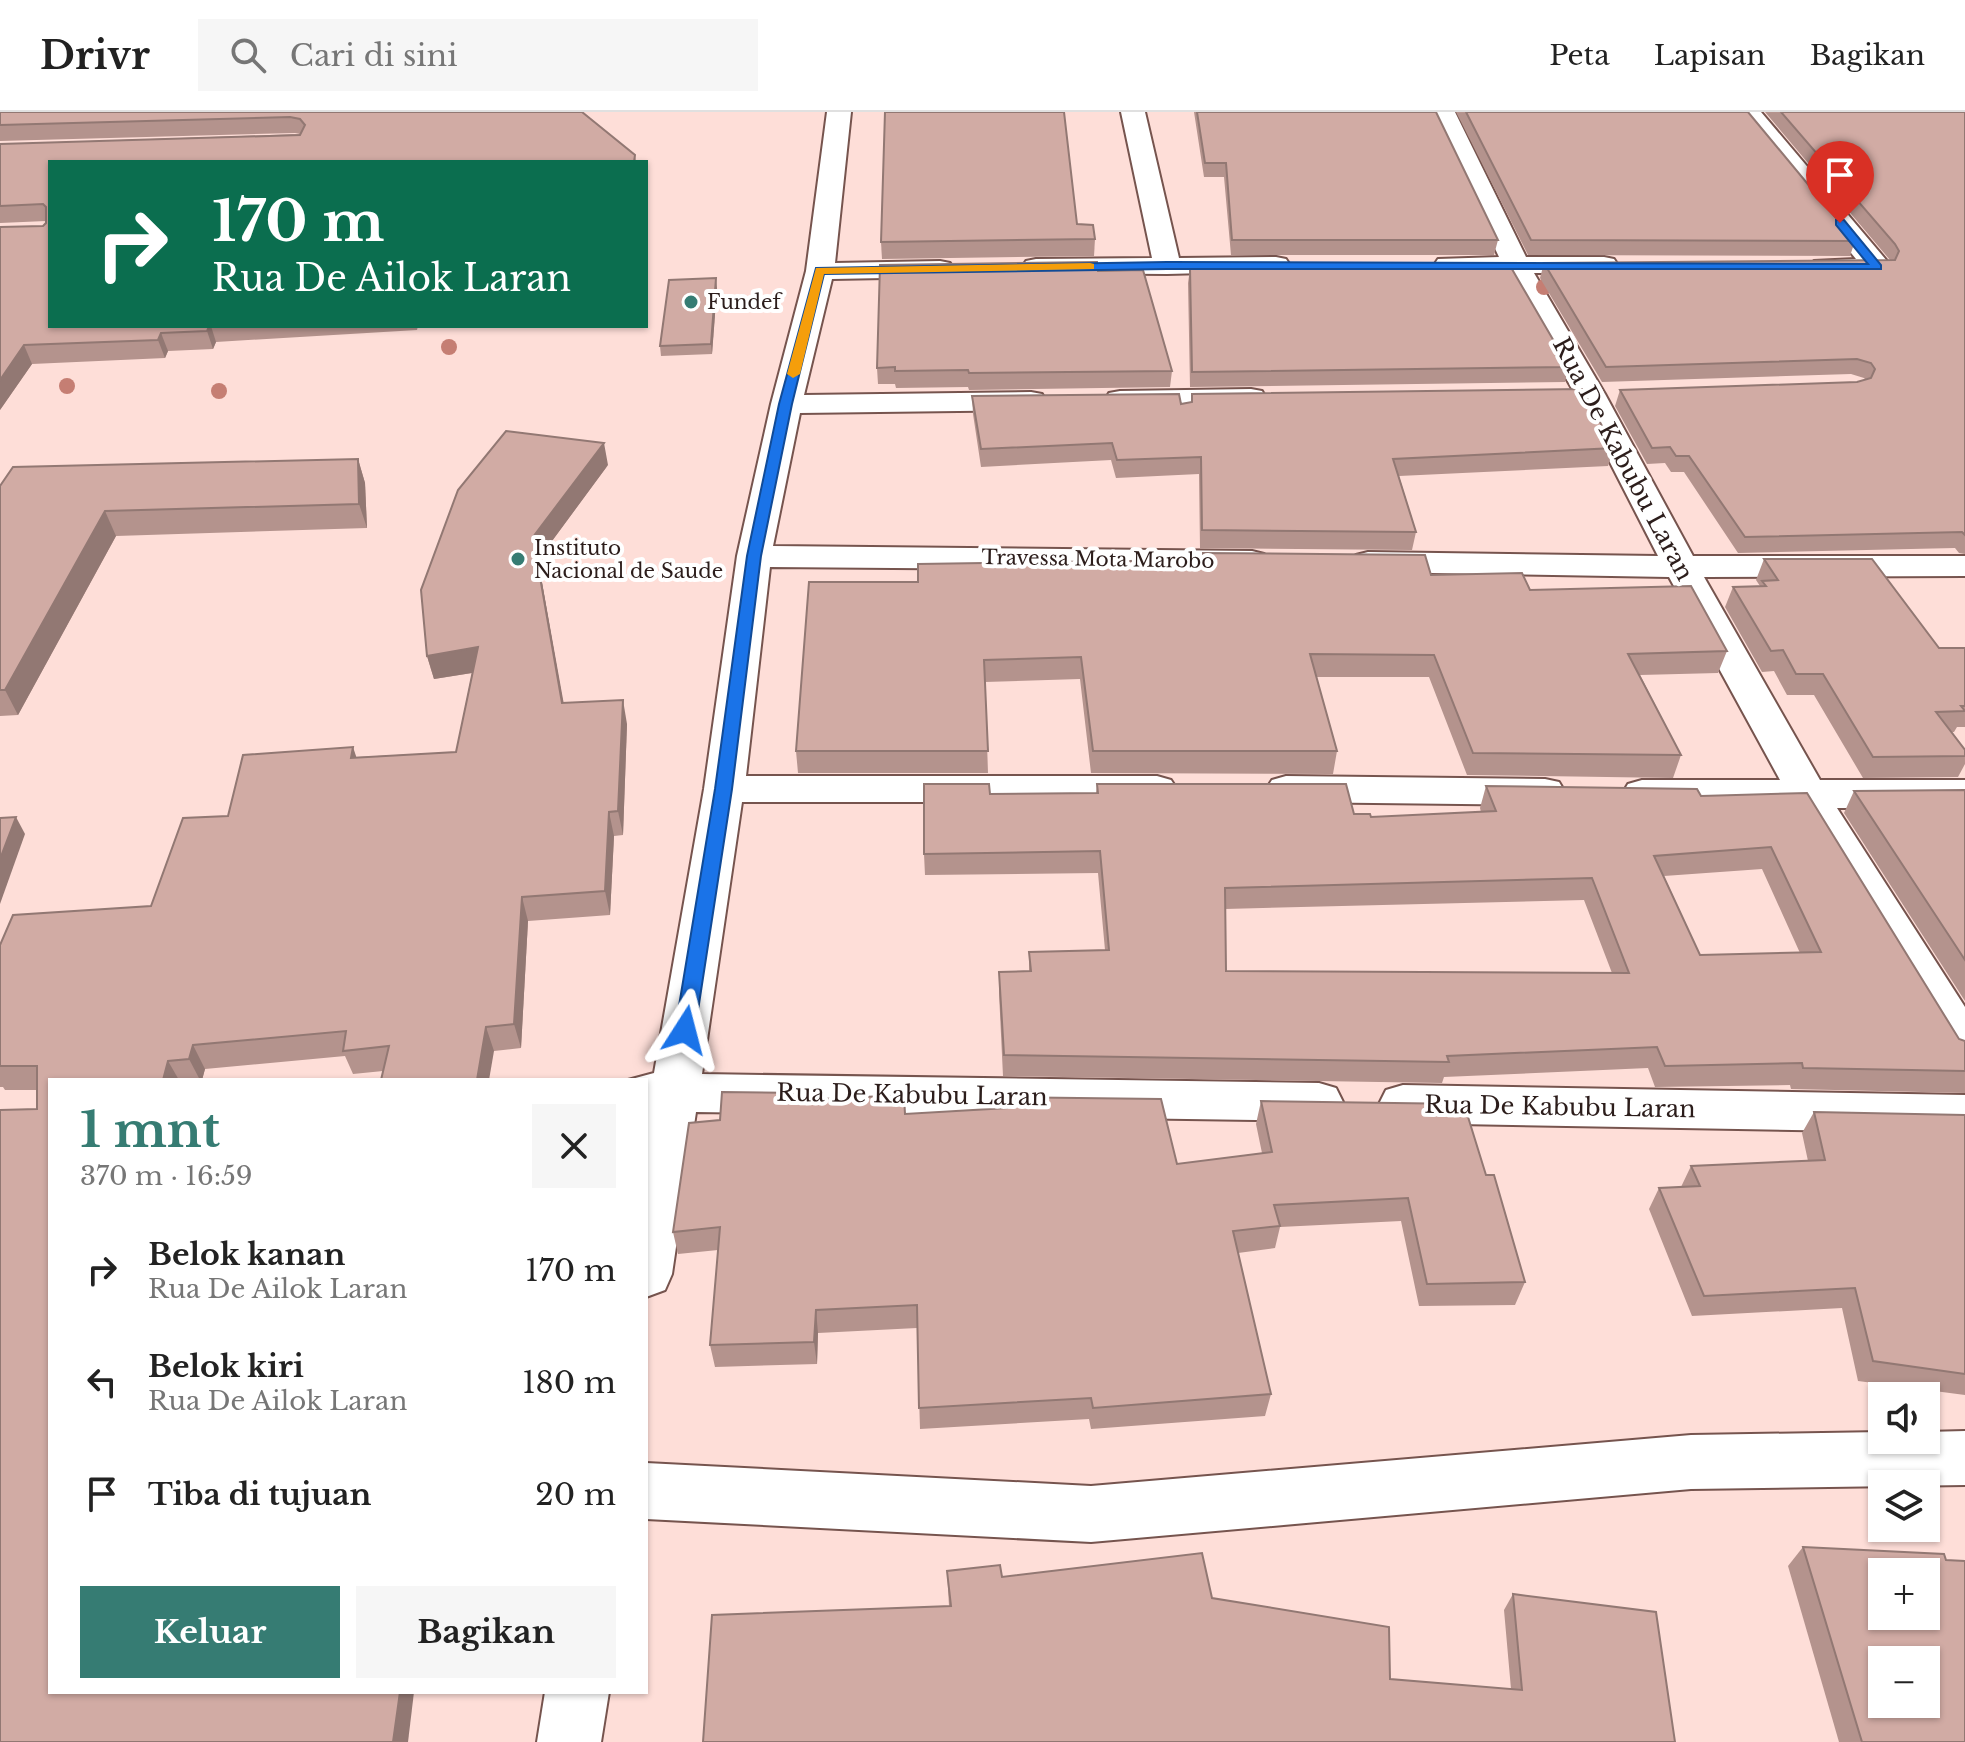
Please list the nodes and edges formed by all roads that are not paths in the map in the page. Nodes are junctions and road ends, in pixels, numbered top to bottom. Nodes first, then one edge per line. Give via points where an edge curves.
1 (839, 112) edge
2 (1133, 112) edge
3 (1443, 112) edge
4 (1748, 112) edge
5 (1310, 265) edge
6 (1421, 265) edge
7 (1516, 265) junction
8 (1626, 265) edge
9 (1167, 266) junction
10 (1798, 267) edge
11 (1009, 268) edge
12 (962, 269) edge
13 (820, 271) junction
14 (1275, 398) edge
15 (1086, 400) edge
16 (1054, 401) edge
17 (786, 404) junction
18 (754, 556) junction
19 (1277, 561) edge
20 (1339, 562) edge
21 (1965, 566) edge
22 (1681, 567) junction
23 (724, 789) junction
24 (1187, 789) edge
25 (1251, 789) edge
26 (1965, 794) edge
27 (1809, 796) junction
28 (1965, 1046) edge
29 (661, 1091) edge
30 (1965, 1114) edge
31 (648, 1250) edge
32 (1965, 1458) edge
33 (648, 1491) edge
34 (577, 1694) edge
35 (569, 1742) edge

1 - 13 street
2 - 9 street
3 - 7 street, Rua De Kabubu Laran
4 - 10 street via 1877,267
5 - 9 street
6 - 7 street
7 - 8 street
7 - 22 street, Rua De Kabubu Laran
9 - 11 street
12 - 13 street
13 - 17 street
14 - 15 street
16 - 17 street
17 - 18 street
18 - 19 street, Travessa Mota Marobo
18 - 23 street
20 - 22 street
21 - 22 street
22 - 27 street, Rua De Kabubu Laran
23 - 24 street
23 - 29 street
25 - 27 street
26 - 27 street
27 - 28 street, Rua De Kabubu Laran
29 - 30 street, Rua De Kabubu Laran
29 - 31 street
32 - 33 street via 1691,1462 1091,1514
34 - 35 street

